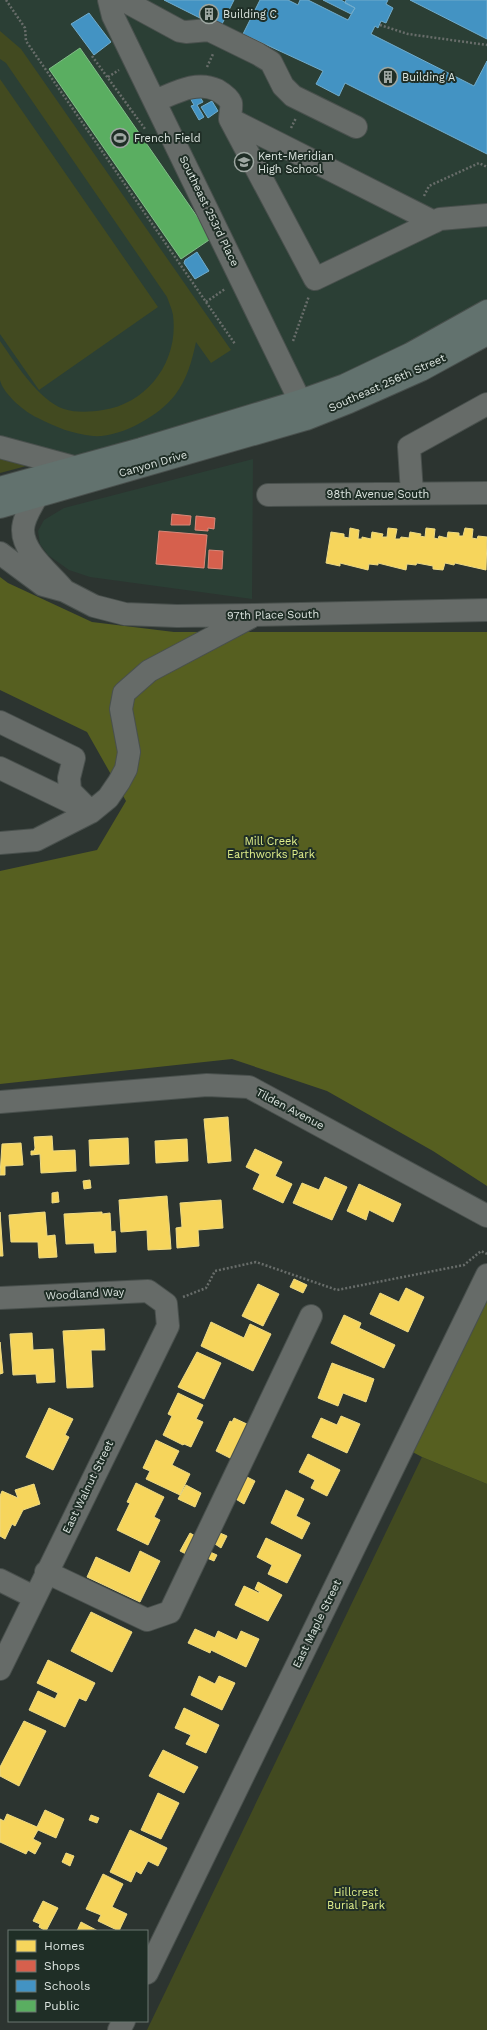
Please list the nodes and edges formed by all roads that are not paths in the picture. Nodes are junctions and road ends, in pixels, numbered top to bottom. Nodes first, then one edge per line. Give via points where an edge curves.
1 (109, 0) edge
2 (123, 0) edge
3 (155, 102) junction
4 (230, 119) junction
5 (356, 127) dead end
6 (487, 214) edge
7 (425, 217) junction
8 (487, 311) edge
9 (487, 334) edge
10 (487, 404) edge
11 (303, 410) junction
12 (0, 448) edge
13 (74, 467) junction
14 (0, 488) edge
15 (412, 493) junction
16 (487, 493) edge
17 (268, 494) dead end
18 (37, 496) junction
19 (0, 507) edge
20 (0, 553) edge
21 (65, 591) junction
22 (487, 610) edge
23 (254, 615) junction
24 (0, 722) edge
25 (0, 768) edge
26 (91, 812) junction
27 (0, 843) edge
28 (0, 1102) edge
29 (487, 1216) edge
30 (487, 1275) edge
31 (0, 1298) edge
32 (166, 1304) joint
33 (311, 1316) dead end
34 (46, 1572) junction
35 (0, 1580) edge
36 (34, 1597) junction
37 (0, 1669) edge
38 (148, 1971) edge

1 - 3 street, Southeast 253rd Place via 114,16
2 - 5 street via 180,31 209,30 258,54 271,62 283,86 293,96
3 - 4 street via 191,87 211,88 223,93 231,103
3 - 11 street, Southeast 253rd Place
4 - 7 street
4 - 7 street via 315,279
6 - 7 street via 440,219
8 - 11 main road, Southeast 256th Street via 410,354 345,385
9 - 11 main road, Southeast 256th Street via 422,370 349,402
10 - 15 street via 409,447
11 - 13 main road, Canyon Drive
11 - 18 main road, Canyon Drive via 152,465
12 - 13 street
13 - 14 main road, Canyon Drive
15 - 16 street, 98th Avenue South
15 - 17 street, 98th Avenue South
18 - 19 main road, Canyon Drive
18 - 21 street, 97th Place South via 26,515 24,539 38,562
20 - 21 street, 97th Place South via 43,585
21 - 23 street, 97th Place South via 94,606 125,614
22 - 23 street, 97th Place South
23 - 26 street via 149,671 124,693 121,709 129,752 126,769 108,798
24 - 26 street via 74,758 69,778 70,791
25 - 26 street
26 - 27 street via 36,840
28 - 29 street, Tilden Avenue via 207,1085 250,1087
30 - 38 street, East Maple Street
31 - 32 street, Woodland Way via 148,1291
32 - 34 street, East Walnut Street via 168,1326
33 - 34 street via 170,1612 147,1620
34 - 36 street, East Walnut Street
35 - 36 street
36 - 37 street, East Walnut Street

